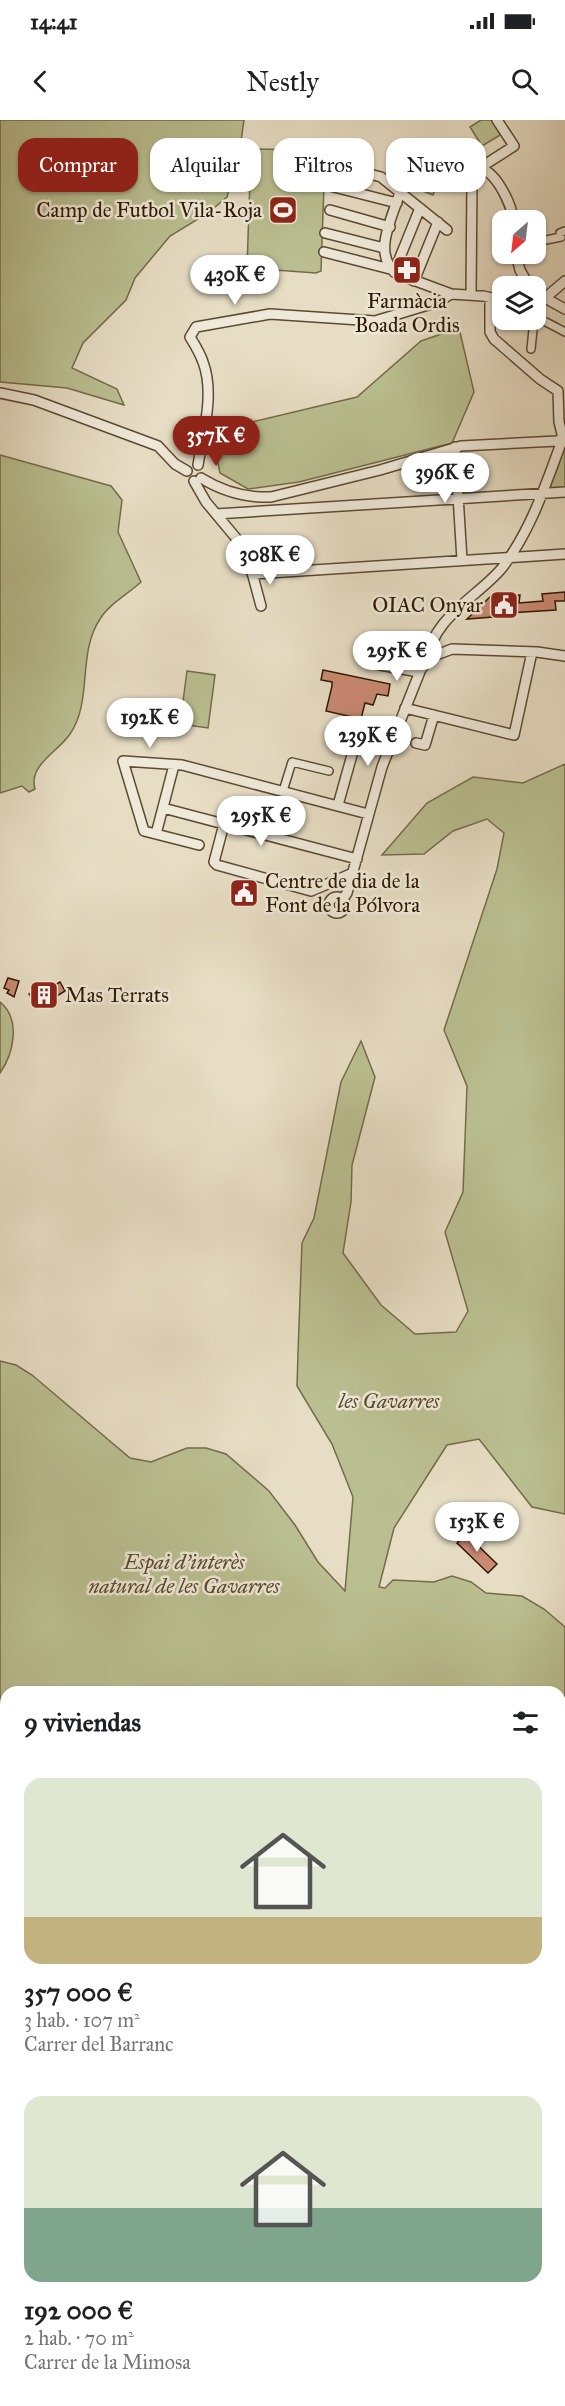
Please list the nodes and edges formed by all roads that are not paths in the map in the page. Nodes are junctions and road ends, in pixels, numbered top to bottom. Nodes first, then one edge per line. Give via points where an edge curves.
1 (497, 120) edge
2 (486, 164) edge
3 (486, 172) edge
4 (354, 192) edge
5 (400, 192) joint
6 (472, 192) edge
7 (397, 203) junction
8 (420, 208) junction
9 (330, 210) dead end
10 (512, 210) edge
11 (438, 222) junction
12 (390, 226) junction
13 (447, 230) dead end
14 (565, 231) edge
15 (325, 233) dead end
16 (546, 240) edge
17 (384, 248) junction
18 (324, 252) dead end
19 (392, 270) junction
20 (414, 281) junction
21 (565, 281) edge
22 (546, 292) edge
23 (451, 294) junction
24 (471, 295) junction
25 (490, 298) joint
26 (546, 300) edge
27 (565, 309) edge
28 (546, 322) dead end
29 (533, 330) edge
30 (565, 332) edge
31 (531, 349) dead end
32 (0, 393) edge
33 (564, 438) edge
34 (455, 447) junction
35 (198, 465) junction
36 (187, 471) junction
37 (198, 479) junction
38 (565, 492) edge
39 (544, 493) junction
40 (458, 500) junction
41 (216, 514) junction
42 (565, 554) edge
43 (508, 558) junction
44 (462, 560) junction
45 (252, 574) junction
46 (261, 606) dead end
47 (532, 652) junction
48 (565, 656) edge
49 (429, 660) junction
50 (380, 665) dead end
51 (419, 672) junction
52 (405, 708) junction
53 (434, 715) junction
54 (416, 743) dead end
55 (352, 755) dead end
56 (174, 765) junction
57 (329, 771) dead end
58 (283, 791) junction
59 (338, 806) junction
60 (163, 808) junction
61 (368, 814) junction
62 (224, 824) junction
63 (156, 834) junction
64 (199, 845) dead end
65 (357, 859) junction
66 (353, 873) junction
67 (343, 899) dead end

1 - 2 street via 514,146
3 - 10 street
4 - 7 street
5 - 7 street
5 - 8 street
6 - 24 street
7 - 12 street
8 - 11 street
8 - 19 street
9 - 12 street
11 - 13 street
11 - 20 street
12 - 17 street
14 - 16 street via 560,233 561,237
15 - 17 street
17 - 19 street via 384,258
18 - 19 street
19 - 20 street
20 - 23 street
21 - 22 street
23 - 24 street
23 - 35 street via 438,302 375,321 270,314 196,327 190,337 204,363 207,381
24 - 25 street
25 - 33 street via 490,332 494,339 558,391
26 - 27 street
28 - 30 street
29 - 31 street
32 - 36 street via 34,400 158,446
33 - 34 street
33 - 39 street
34 - 37 street via 271,497 235,493
34 - 40 street
35 - 36 street
35 - 37 street via 203,471
36 - 37 street via 188,476
37 - 41 street via 206,502
38 - 39 street
39 - 40 street
39 - 43 street
40 - 41 street
40 - 44 street
41 - 45 street via 246,550
42 - 43 street
43 - 44 street
43 - 49 street via 494,577 448,618 429,651
44 - 45 street
45 - 46 street
47 - 48 street
47 - 49 street via 453,648
47 - 53 street via 514,735
49 - 51 street
50 - 51 street
51 - 52 street
52 - 53 street
52 - 61 street
53 - 54 street via 425,745
55 - 59 street
56 - 58 street
56 - 60 street
56 - 63 street via 123,761 144,831
57 - 58 street via 292,762
58 - 59 street
59 - 61 street
60 - 62 street
60 - 63 street
61 - 65 street
62 - 65 street
62 - 66 street via 214,862 217,865 311,891
63 - 64 street
65 - 66 street
66 - 67 street

